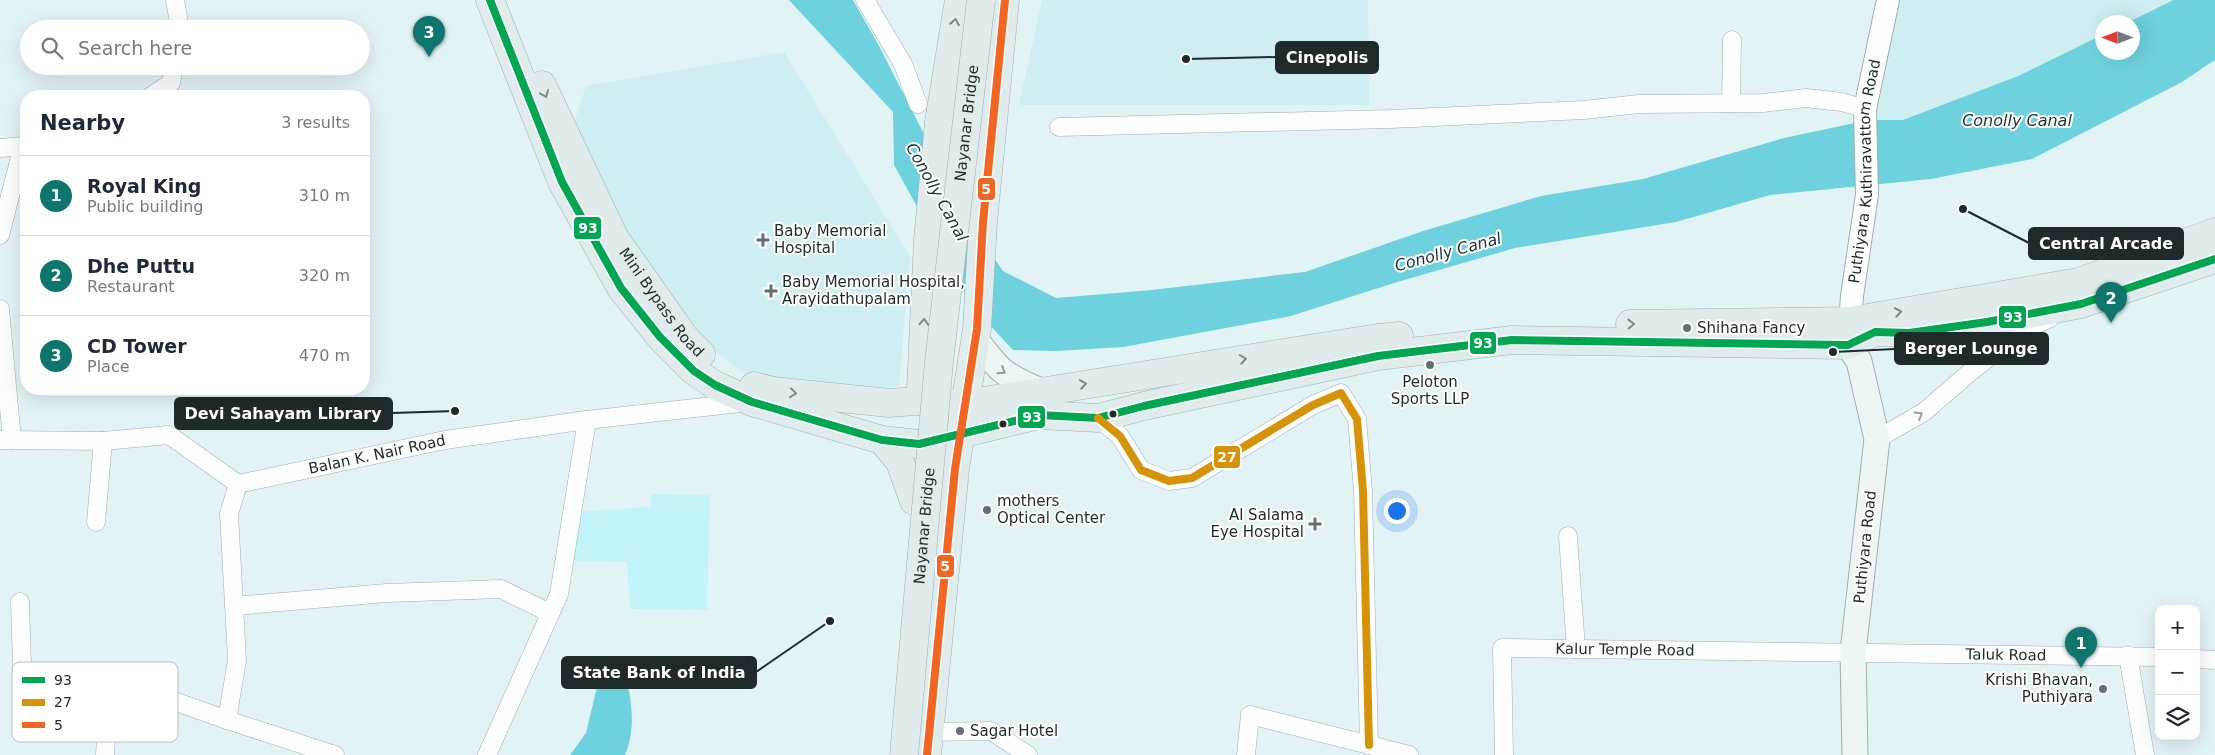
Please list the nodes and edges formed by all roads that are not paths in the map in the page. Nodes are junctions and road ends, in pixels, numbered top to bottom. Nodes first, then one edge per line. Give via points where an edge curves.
1 (175, 0) edge
2 (490, 0) edge
3 (508, 0) edge
4 (865, 0) edge
5 (959, 0) edge
6 (981, 0) edge
7 (1005, 0) edge
8 (1888, 0) edge
9 (178, 20) edge
10 (1732, 40) dead end
11 (947, 71) junction
12 (172, 75) edge
13 (996, 85) junction
14 (160, 90) edge
15 (1731, 103) junction
16 (918, 104) dead end
17 (1865, 109) junction
18 (1059, 127) dead end
19 (20, 146) edge
20 (0, 148) edge
21 (20, 164) edge
22 (574, 180) junction
23 (2215, 232) edge
24 (0, 234) edge
25 (2215, 259) edge
26 (2081, 304) junction
27 (0, 309) edge
28 (976, 333) junction
29 (1849, 333) junction
30 (1041, 391) junction
31 (758, 395) junction
32 (966, 404) junction
33 (1098, 418) junction
34 (587, 420) junction
35 (960, 434) junction
36 (1877, 439) junction
37 (6, 440) edge
38 (882, 440) junction
39 (103, 441) junction
40 (919, 444) junction
41 (238, 484) junction
42 (914, 501) junction
43 (96, 522) dead end
44 (1568, 536) dead end
45 (20, 602) dead end
46 (234, 606) junction
47 (550, 613) junction
48 (1576, 649) junction
49 (1853, 652) junction
50 (2128, 655) junction
51 (2155, 657) edge
52 (2200, 659) edge
53 (2215, 660) edge
54 (22, 662) edge
55 (178, 702) edge
56 (227, 720) junction
57 (107, 742) edge
58 (928, 744) edge
59 (1369, 745) junction
60 (106, 755) edge
61 (335, 755) edge
62 (487, 755) edge
63 (892, 755) edge
64 (904, 755) edge
65 (1028, 755) edge
66 (1246, 755) edge
67 (1409, 755) edge
68 (1504, 755) edge
69 (1855, 755) edge
70 (2145, 755) edge

1 - 9 street
2 - 22 main road, Mini Bypass Road
3 -> 22 main road, Mini Bypass Road via 546,95
4 - 16 street via 903,64
11 -> 5 main road
6 - 64 main road, Nayanar Bridge, bridge via 938,362
7 - 13 main road
8 - 17 street, Puthiyara Kuthiravattom Road
10 - 15 street
11 - 13 main road via 958,58 972,55 982,59
40 -> 11 main road via 928,240
12 - 14 street via 171,83
13 - 28 main road
15 - 17 street via 1806,98 1842,102
15 - 18 street via 1639,104 1584,110 1391,119
17 - 29 street, Puthiyara Kuthiravattom Road via 1867,195
19 - 20 street
21 - 24 street
22 - 31 main road, Mini Bypass Road via 685,338 712,365
29 -> 23 main road via 2078,282
25 - 26 main road
26 - 29 main road via 1987,322 1909,332
36 -> 26 street via 1924,412 2024,330
27 - 37 street
28 -> 30 main road via 995,366 1017,381
28 - 32 main road
30 -> 29 main road, Mini Bypass Road via 1378,338 1538,326
29 - 33 main road, Mini Bypass Road via 1512,340 1378,356
29 - 36 main road, Puthiyara Road via 1860,361
30 - 32 main road, Mini Bypass Road
31 -> 32 main road, Mini Bypass Road
31 - 34 street, Balan K. Nair Road
31 - 38 main road, Mini Bypass Road
32 - 35 main road
33 - 35 main road, Mini Bypass Road via 1038,415
33 - 59 street via 1120,436 1140,470 1170,481 1192,478 1313,405 1341,393 1357,419 1363,491
34 - 41 street, Balan K. Nair Road via 445,440
34 - 47 street via 559,594
35 - 40 main road, Mini Bypass Road
35 - 58 main road
36 - 49 main road, Puthiyara Road
37 - 39 street
38 - 40 main road, Mini Bypass Road
38 - 42 main road via 900,462
39 - 41 street via 169,435
39 - 43 street
40 - 42 main road
41 - 46 street via 229,514
42 - 63 main road
44 - 48 street
45 - 54 street
46 - 47 street via 387,593 501,589
46 - 56 street via 237,660
47 - 62 street
48 - 49 street, Kalur Temple Road
48 - 68 street, Kalur Temple Road via 1502,648
49 - 50 street, Taluk Road
49 - 69 main road, Puthiyara Road
50 - 51 street, Taluk Road
50 - 70 street
52 - 53 street
55 - 56 street
56 - 61 street
57 - 60 street
58 - 65 street via 991,731
59 - 66 street via 1250,715
59 - 67 street

